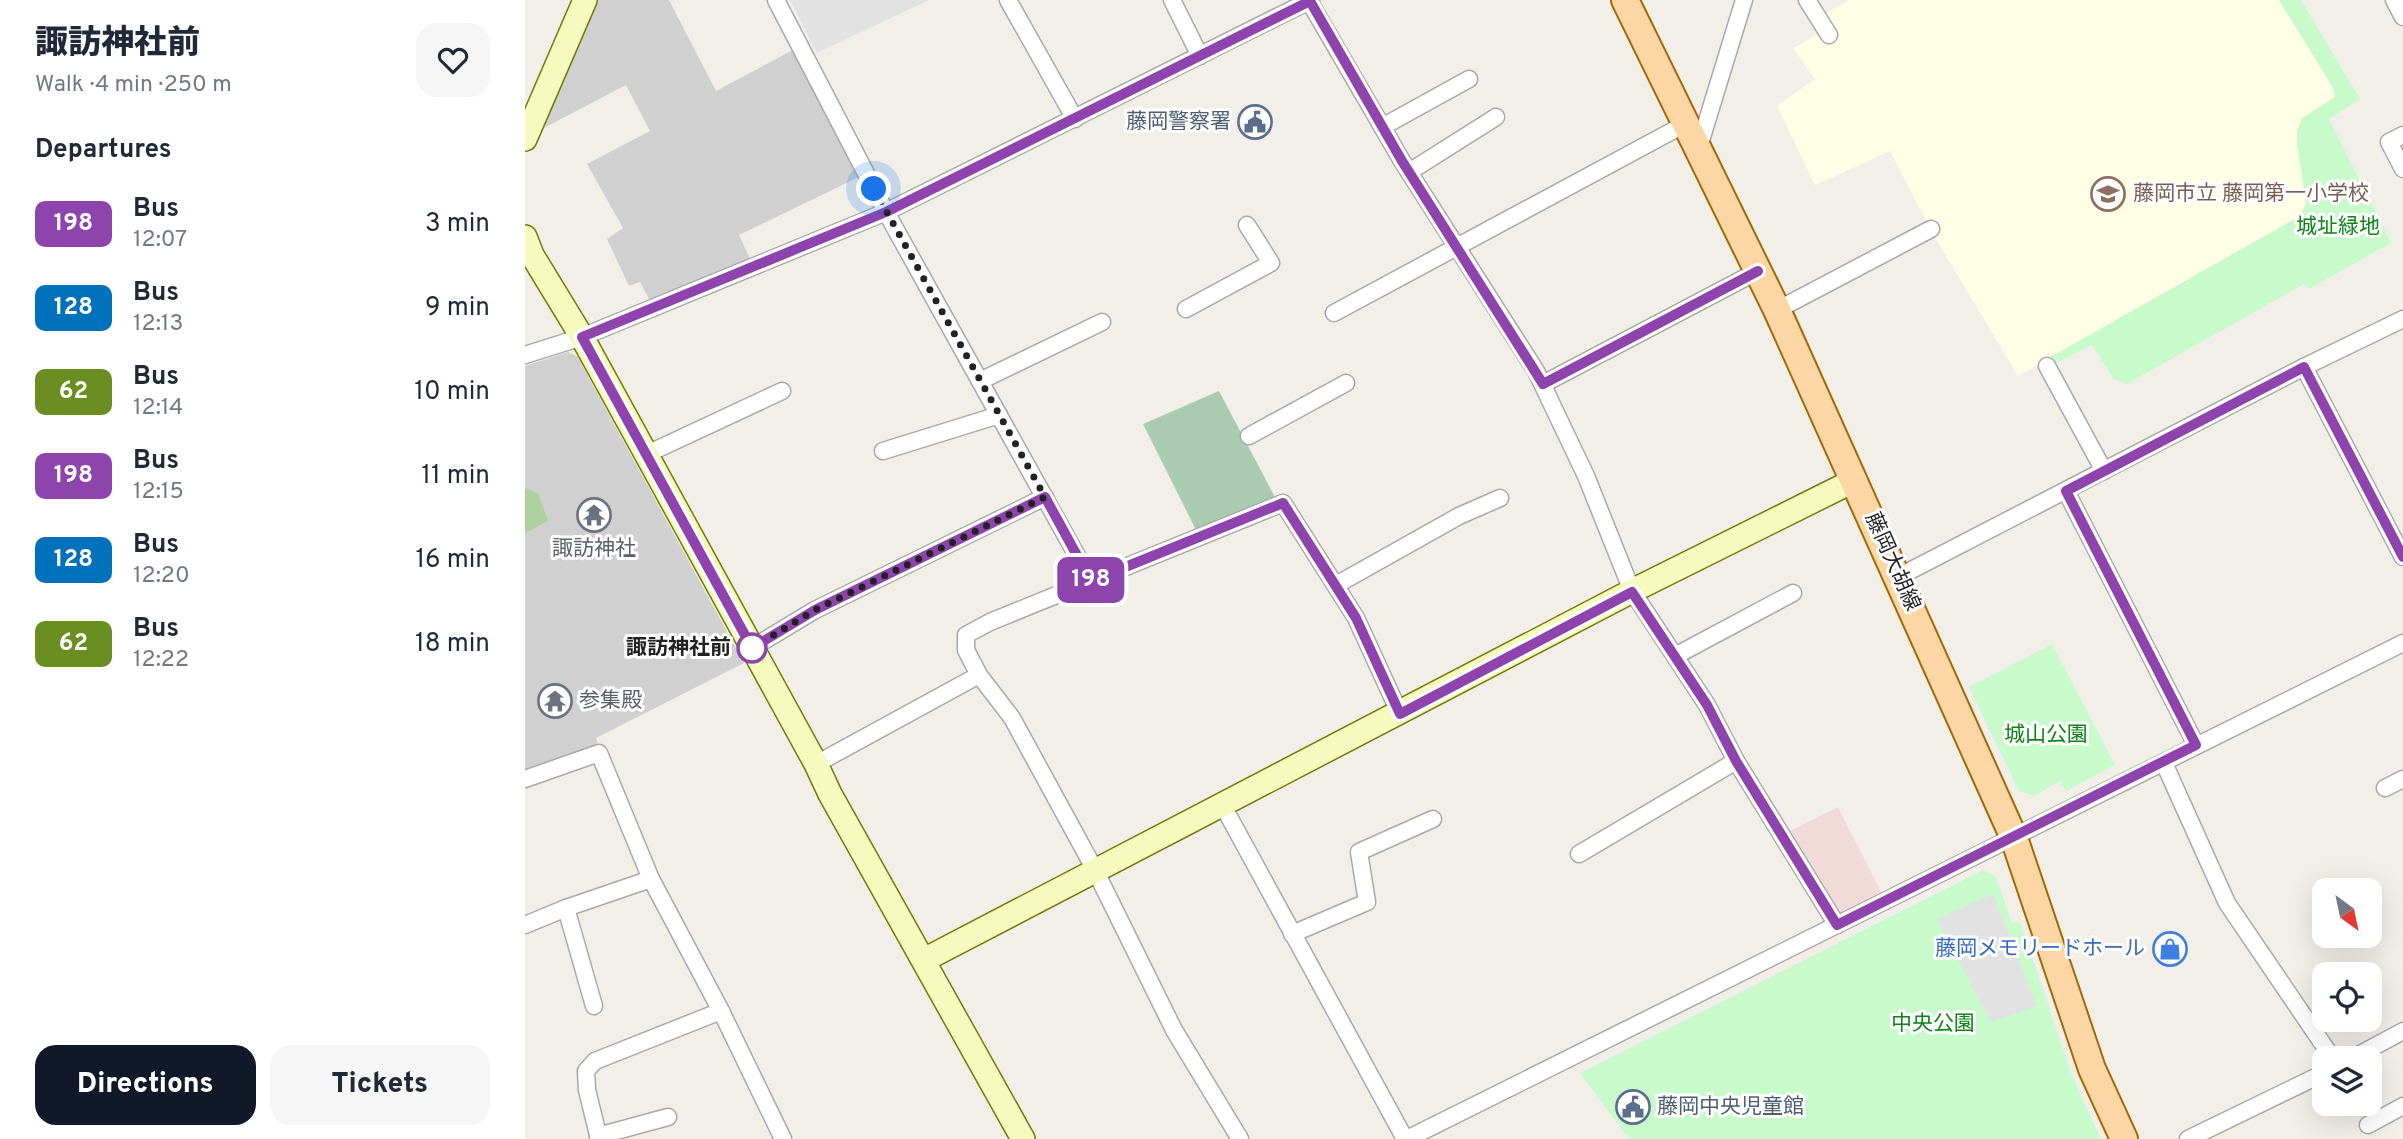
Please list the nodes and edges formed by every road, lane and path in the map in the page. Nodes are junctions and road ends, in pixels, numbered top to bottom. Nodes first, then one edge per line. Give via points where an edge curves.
1 (585, 0) edge
2 (776, 0) edge
3 (1008, 0) edge
4 (1172, 0) edge
5 (1310, 0) edge
6 (1625, 0) edge
7 (1744, 0) edge
8 (1807, 0) edge
9 (2394, 0) edge
10 (1289, 5) edge
11 (2403, 17) edge
12 (1829, 35) dead end
13 (1200, 56) junction
14 (1469, 79) dead end
15 (1496, 117) dead end
16 (1075, 119) junction
17 (1687, 123) junction
18 (1382, 127) junction
19 (2403, 135) edge
20 (525, 139) edge
21 (1699, 147) junction
22 (2403, 169) edge
23 (1409, 172) junction
24 (886, 212) junction
25 (1247, 225) dead end
26 (1930, 229) dead end
27 (1457, 245) junction
28 (527, 248) edge
29 (1758, 271) junction
30 (1187, 309) dead end
31 (1777, 310) junction
32 (1334, 313) dead end
33 (2403, 319) edge
34 (1102, 322) dead end
35 (582, 337) junction
36 (525, 355) edge
37 (2047, 366) dead end
38 (2304, 367) junction
39 (980, 381) junction
40 (1346, 383) dead end
41 (1543, 384) junction
42 (782, 391) dead end
43 (999, 415) junction
44 (1249, 436) dead end
45 (883, 451) dead end
46 (647, 454) junction
47 (2104, 471) junction
48 (1855, 480) junction
49 (2066, 491) junction
50 (1045, 497) junction
51 (1500, 498) dead end
52 (2403, 557) edge
53 (1898, 577) junction
54 (1091, 581) junction
55 (1336, 585) junction
56 (1632, 592) junction
57 (1793, 593) dead end
58 (2403, 643) edge
59 (752, 648) junction
60 (1675, 656) junction
61 (979, 675) junction
62 (1400, 714) junction
63 (2196, 745) junction
64 (1736, 761) junction
65 (2164, 763) junction
66 (816, 764) junction
67 (525, 779) edge
68 (2403, 779) edge
69 (2385, 788) dead end
70 (1222, 804) junction
71 (1433, 819) dead end
72 (2014, 838) junction
73 (1579, 854) dead end
74 (1095, 870) junction
75 (651, 879) junction
76 (566, 908) junction
77 (525, 925) edge
78 (1837, 925) junction
79 (1292, 934) junction
80 (924, 960) junction
81 (594, 1006) dead end
82 (721, 1011) junction
83 (2403, 1031) edge
84 (2324, 1046) edge
85 (2375, 1046) edge
86 (2312, 1079) edge
87 (2403, 1107) edge
88 (668, 1117) dead end
89 (2368, 1125) dead end
90 (599, 1138) edge
91 (783, 1139) edge
92 (1023, 1139) edge
93 (1240, 1139) edge
94 (1406, 1139) edge
95 (2124, 1139) edge
96 (2187, 1139) edge

1 - 20 street
2 - 24 street
3 - 16 street
4 - 13 street
5 - 10 street
5 - 18 street
6 - 17 main road, 藤岡大胡線
7 - 21 street
8 - 12 street
9 - 11 street
10 - 13 street
13 - 16 street
14 - 18 street
15 - 23 street
16 - 24 street
17 - 21 main road, 藤岡大胡線
17 - 27 street
18 - 23 street
19 - 22 street via 2389,142
21 - 29 main road, 藤岡大胡線
23 - 27 street
24 - 35 street
24 - 39 street
25 - 30 street via 1271,263
26 - 31 street
27 - 32 street
27 - 41 street
28 - 35 street
29 - 31 main road, 藤岡大胡線
29 - 41 street
31 - 48 main road, 藤岡大胡線
33 - 38 street
34 - 39 street
35 - 36 street
35 - 46 street
37 - 47 street
38 - 47 street
38 - 52 street
39 - 43 street
40 - 44 street
41 - 56 street
42 - 46 street
43 - 45 street
43 - 50 street
46 - 59 street
47 - 49 street
48 - 53 main road, 藤岡大胡線
48 - 56 street
49 - 53 street
49 - 63 street
50 - 54 street
50 - 59 street via 815,610
51 - 55 street
53 - 72 main road, 藤岡大胡線
54 - 55 street via 1283,503
54 - 61 street via 966,635 966,650
55 - 62 street
56 - 60 street
56 - 62 street
57 - 60 street
58 - 63 street
59 - 66 street
60 - 64 street
61 - 66 street
61 - 74 street via 1012,718
62 - 70 street
63 - 65 street
64 - 73 street
64 - 78 street
65 - 72 street
65 - 84 street via 2227,903
66 - 80 street
67 - 75 street via 599,753
68 - 69 street
70 - 74 street
70 - 79 street
71 - 79 street via 1359,852 1367,902
72 - 78 street
72 - 95 main road, 藤岡大胡線 via 2092,1069
74 - 80 street
74 - 93 street via 1174,1030
75 - 76 street
75 - 82 street
76 - 77 street
76 - 81 street
78 - 94 street
79 - 94 street
80 - 92 street
82 - 90 street via 595,1061 586,1071
82 - 91 street
83 - 85 street
86 - 96 street
87 - 89 street
88 - 90 street

